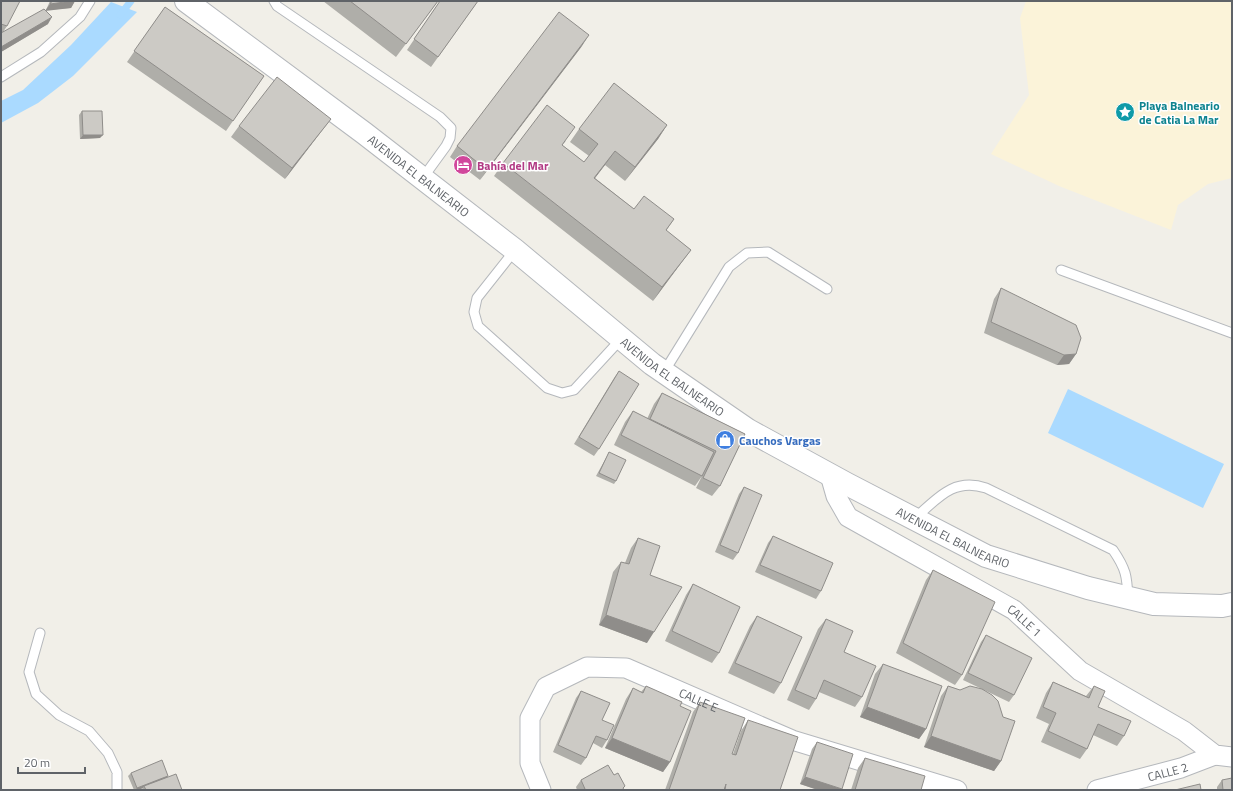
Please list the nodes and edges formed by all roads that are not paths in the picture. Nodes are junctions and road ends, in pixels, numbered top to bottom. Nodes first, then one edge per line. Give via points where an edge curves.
1 (90, 1) edge
2 (186, 1) edge
3 (274, 1) edge
4 (1, 77) edge
5 (422, 178) junction
6 (514, 250) junction
7 (1061, 270) dead end
8 (827, 289) dead end
9 (1232, 333) edge
10 (622, 338) junction
11 (664, 372) junction
12 (830, 475) junction
13 (914, 519) junction
14 (1128, 598) junction
15 (1232, 604) edge
16 (40, 633) dead end
17 (1223, 756) edge
18 (117, 790) edge
19 (541, 790) edge
20 (957, 790) edge
21 (1097, 790) edge

1 - 4 lane via 80,17 41,52
2 - 5 street, AVENIDA EL BALNEARIO
3 - 5 lane via 277,6 440,117 451,128 446,146
5 - 6 street, AVENIDA EL BALNEARIO
6 - 10 street, AVENIDA EL BALNEARIO
6 - 10 lane via 476,298 474,312 478,326 547,388 562,393 574,390
7 - 9 lane
8 - 11 lane via 768,252 747,253 729,268
10 - 11 street, AVENIDA EL BALNEARIO
11 - 12 street, AVENIDA EL BALNEARIO via 748,430
12 - 13 street, AVENIDA EL BALNEARIO
12 - 17 street, CALLE 1 via 836,496 848,517 1014,610 1080,671
13 - 14 street, AVENIDA EL BALNEARIO via 986,556
13 - 14 lane via 953,487 970,484 986,488 1113,550 1123,564
14 - 15 street, AVENIDA EL BALNEARIO via 1154,604
16 - 18 lane via 29,672 36,694 59,716 90,731 104,747 117,772
17 - 21 street, CALLE 2
19 - 20 street, CALLE E via 530,763 530,718 546,687 587,667 626,668 792,740

